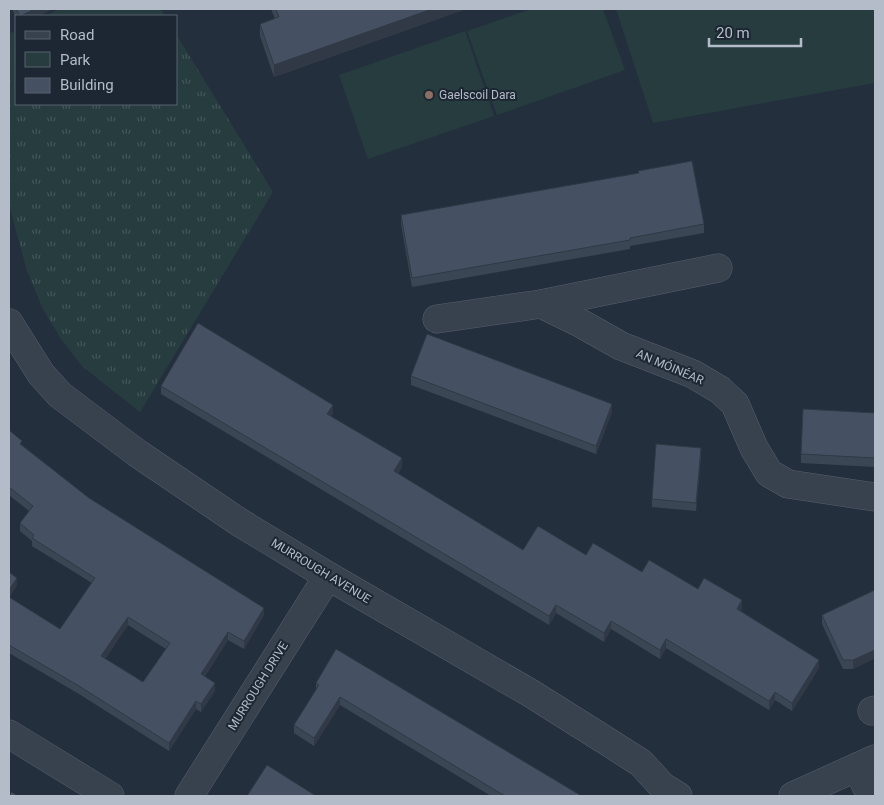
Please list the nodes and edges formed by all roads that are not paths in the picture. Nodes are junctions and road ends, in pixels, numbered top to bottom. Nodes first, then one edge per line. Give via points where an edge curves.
1 (718, 268) dead end
2 (541, 304) junction
3 (437, 319) dead end
4 (9, 324) edge
5 (875, 497) edge
6 (328, 576) junction
7 (9, 734) edge
8 (866, 763) edge
9 (668, 793) edge
10 (110, 796) edge
11 (189, 796) edge
12 (793, 796) edge
13 (871, 796) edge

1 - 2 street
2 - 3 street
2 - 5 street, AN MÓINÉAR via 621,346 693,374 720,390 735,404 769,473 788,484
4 - 6 street, MURROUGH AVENUE via 41,374 64,399 141,456
6 - 9 street, MURROUGH AVENUE via 532,694 642,763
6 - 11 street, MURROUGH DRIVE
7 - 10 street
8 - 12 street
8 - 13 street

